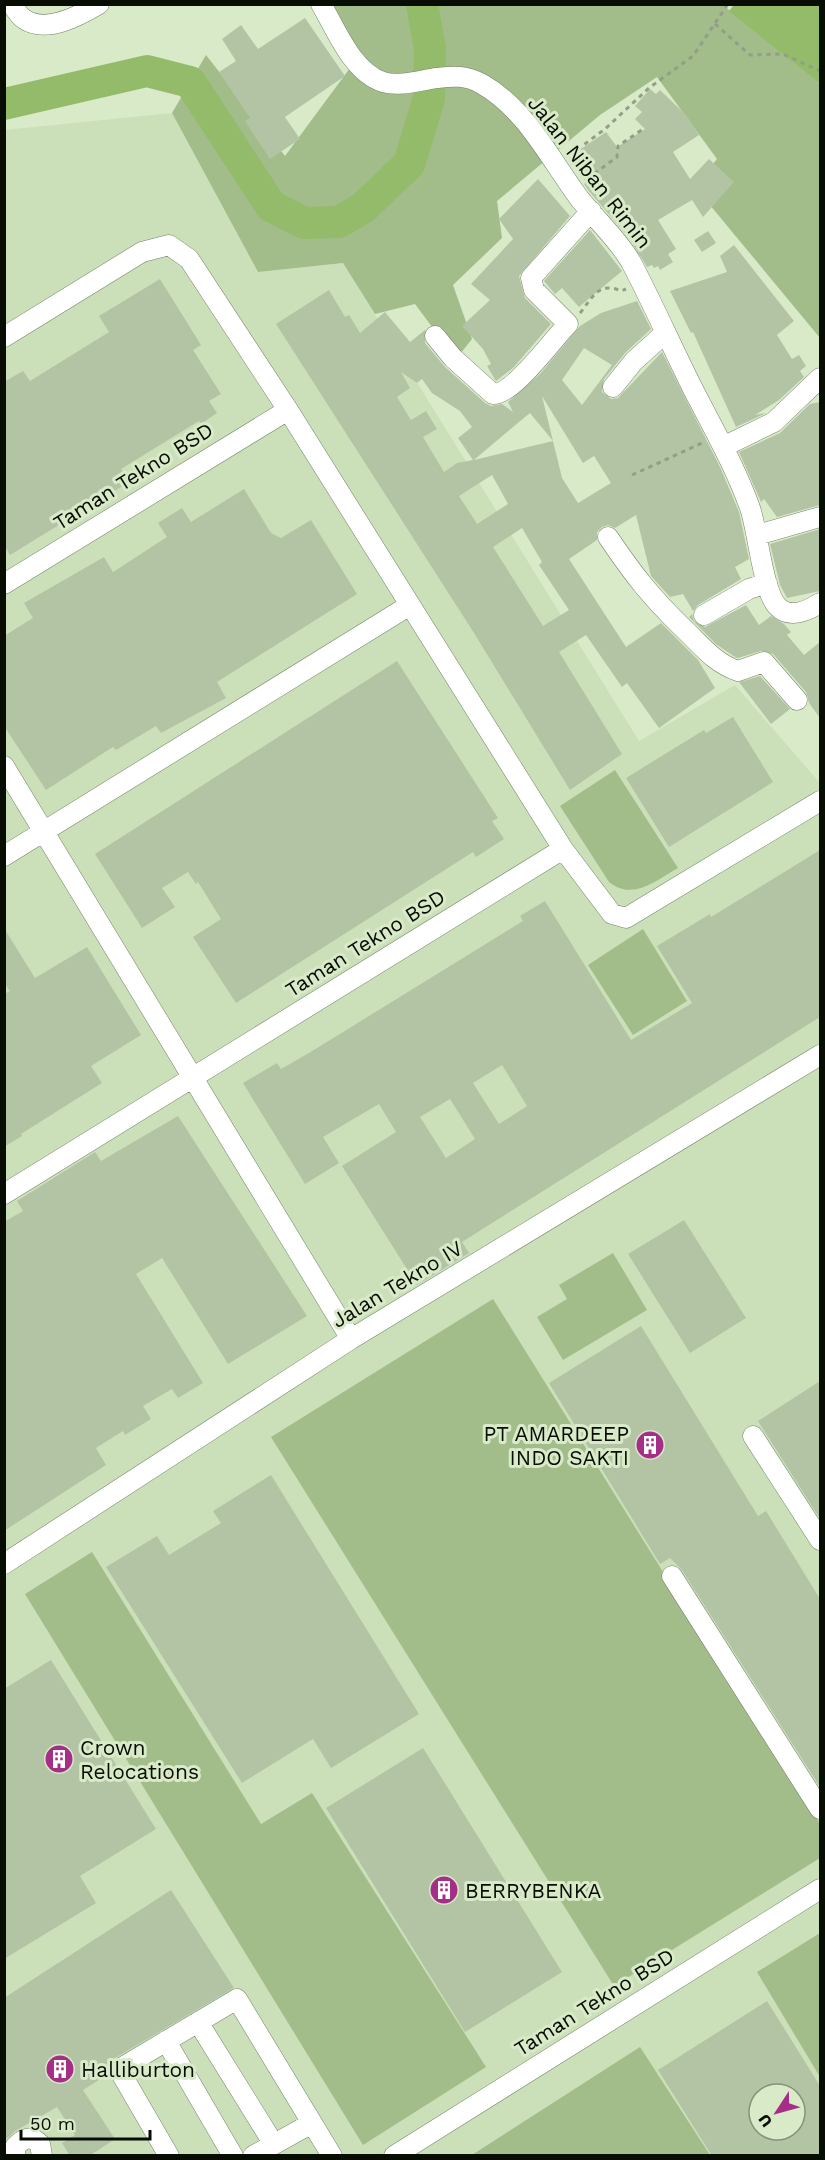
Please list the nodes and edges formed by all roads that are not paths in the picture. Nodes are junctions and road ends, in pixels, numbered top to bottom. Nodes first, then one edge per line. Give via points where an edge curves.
1 (12, 4) edge
2 (99, 4) edge
3 (321, 4) edge
4 (591, 211) junction
5 (665, 333) junction
6 (435, 336) dead end
7 (4, 337) edge
8 (820, 378) edge
9 (613, 387) dead end
10 (288, 410) junction
11 (720, 442) junction
12 (820, 517) edge
13 (757, 535) junction
14 (609, 537) dead end
15 (767, 583) junction
16 (4, 584) edge
17 (820, 603) edge
18 (410, 605) junction
19 (692, 622) junction
20 (797, 700) dead end
21 (4, 766) edge
22 (820, 801) edge
23 (44, 832) junction
24 (563, 849) junction
25 (4, 856) edge
26 (820, 1055) edge
27 (192, 1079) junction
28 (4, 1194) edge
29 (351, 1340) junction
30 (753, 1436) dead end
31 (820, 1540) edge
32 (4, 1564) edge
33 (672, 1576) dead end
34 (820, 1809) edge
35 (820, 1889) edge
36 (198, 2022) junction
37 (166, 2040) junction
38 (312, 2123) junction
39 (273, 2143) junction
40 (13, 2154) edge
41 (42, 2156) edge
42 (169, 2156) edge
43 (232, 2156) edge
44 (253, 2156) edge
45 (332, 2156) edge
46 (394, 2156) edge

1 - 2 street via 24,20 47,25 79,16
3 - 4 street, Jalan Niban Rimin via 352,57 383,82 456,76 482,84 503,100 522,118
4 - 5 street, Jalan Niban Rimin via 621,246
4 - 6 street via 530,280 543,300 568,324 526,371 494,395
5 - 9 street
5 - 11 street, Jalan Niban Rimin
7 - 10 street via 142,252 169,245 189,259
8 - 11 street via 774,422
10 - 16 street, Taman Tekno BSD
10 - 18 street
11 - 13 street, Jalan Niban Rimin via 739,478
12 - 13 street
13 - 15 street, Jalan Niban Rimin
14 - 19 street via 646,592
15 - 17 street, Jalan Niban Rimin via 774,602 783,611 800,612
15 - 19 street
18 - 23 street
18 - 24 street
19 - 20 street via 703,649 735,670 764,662
21 - 23 street
22 - 24 street via 626,918 612,914
23 - 25 street
23 - 27 street
24 - 27 street, Taman Tekno BSD
26 - 29 street, Jalan Tekno IV
27 - 28 street, Taman Tekno BSD
27 - 29 street
29 - 32 street, Jalan Tekno IV
30 - 31 street
33 - 34 street
35 - 46 street, Taman Tekno BSD
36 - 37 street
36 - 38 street via 237,1999
36 - 39 street
37 - 42 street via 121,2068
37 - 43 street
38 - 39 street
38 - 45 street
39 - 44 street
40 - 41 street via 20,2142 30,2138 40,2144

